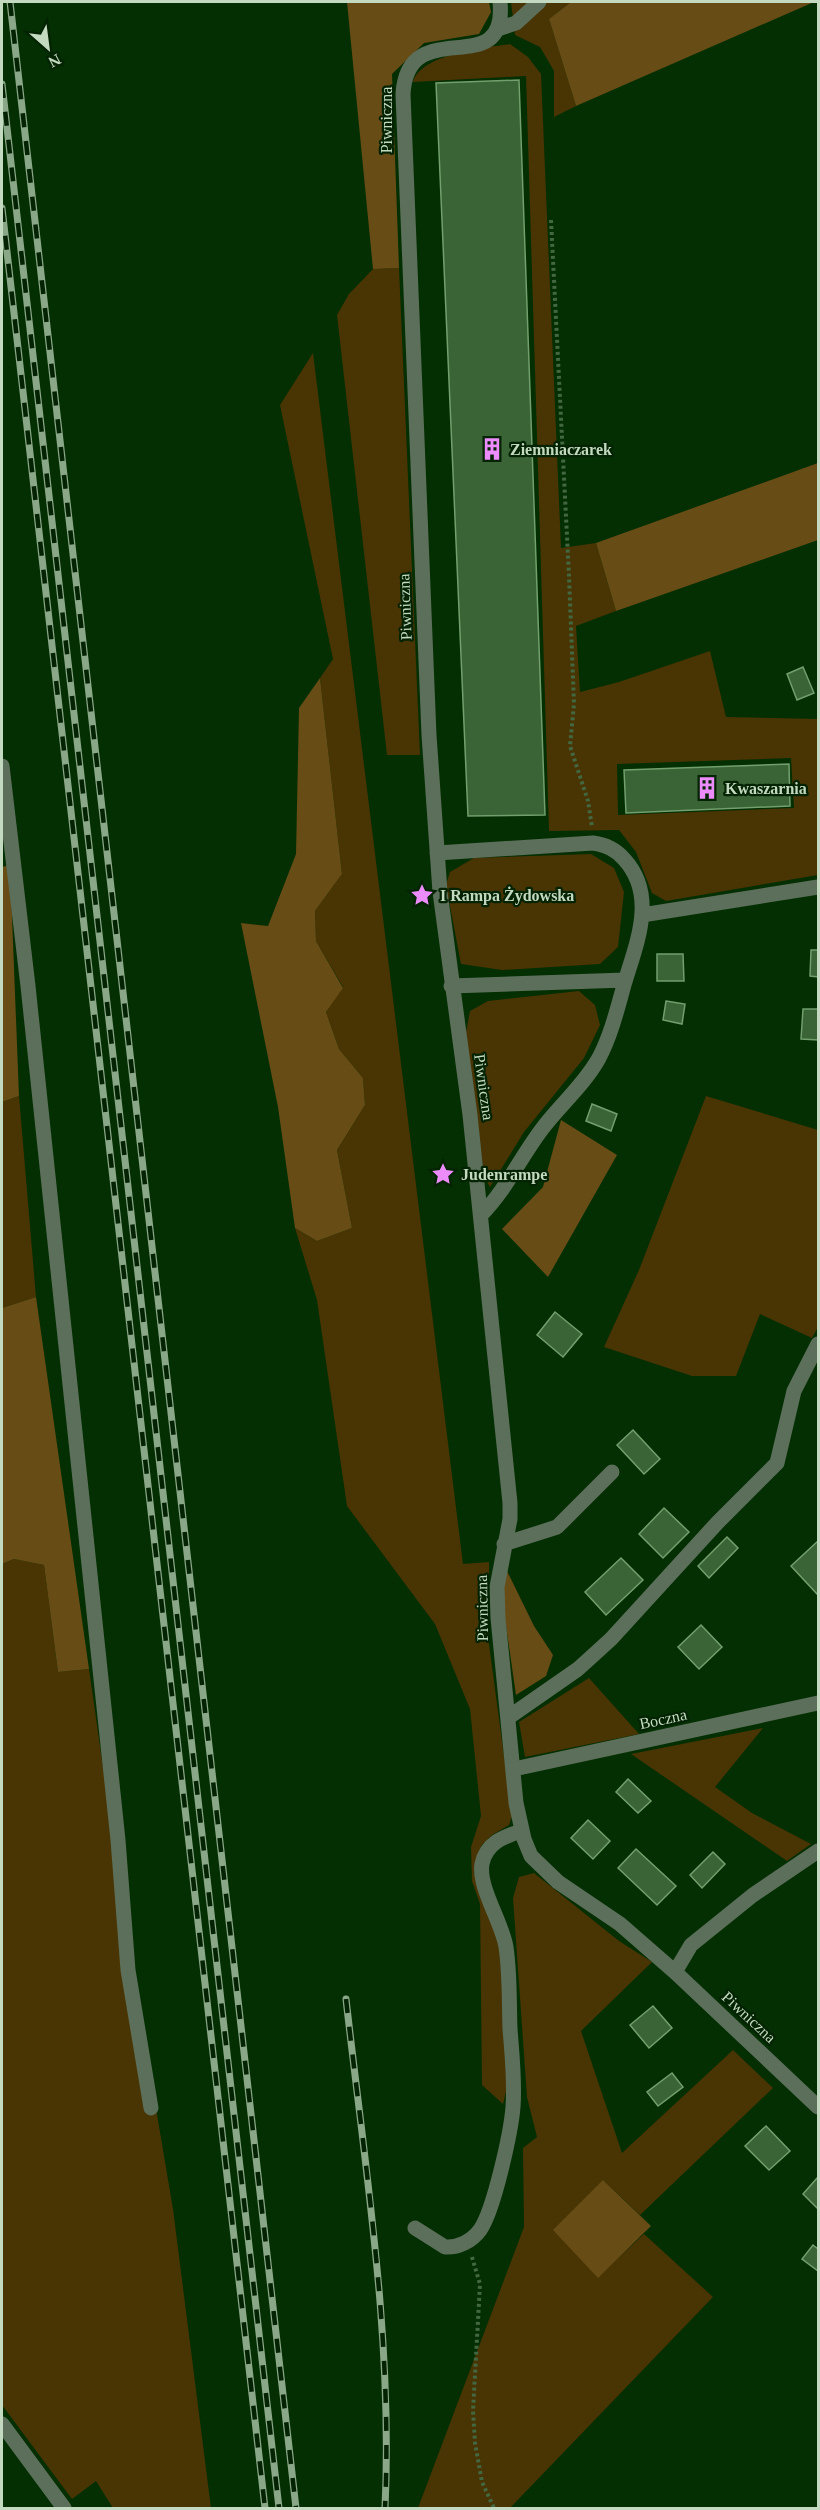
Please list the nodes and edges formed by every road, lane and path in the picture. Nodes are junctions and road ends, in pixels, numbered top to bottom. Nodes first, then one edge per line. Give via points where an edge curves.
1 (500, 2) edge
2 (539, 2) edge
3 (498, 30) junction
4 (551, 220) dead end
5 (2, 766) edge
6 (593, 843) junction
7 (437, 853) junction
8 (819, 888) edge
9 (642, 915) junction
10 (625, 980) junction
11 (451, 986) junction
12 (481, 1215) junction
13 (819, 1344) edge
14 (612, 1472) dead end
15 (504, 1544) junction
16 (819, 1703) edge
17 (509, 1717) junction
18 (514, 1769) junction
19 (521, 1831) junction
20 (819, 1851) edge
21 (675, 1972) junction
22 (819, 2107) edge
23 (151, 2108) dead end
24 (416, 2228) dead end
25 (467, 2242) junction
26 (2, 2424) edge
27 (64, 2508) edge
28 (494, 2508) edge

1 - 3 street
2 - 3 street, Piwniczna via 516,22
3 - 7 street, Piwniczna via 488,42 427,53 411,65 404,78 422,598
4 - 6 path via 570,588 574,704 570,746 588,801
5 - 23 street via 118,1840 128,1970
6 - 7 street
6 - 9 street via 614,849 634,872 642,892
7 - 11 street, Piwniczna
8 - 9 street
9 - 10 street
10 - 11 street
10 - 12 street via 608,1040 590,1074 542,1129 503,1190
11 - 12 street, Piwniczna
12 - 15 street, Piwniczna via 510,1503
13 - 17 street via 794,1391 777,1463 611,1639 578,1670
14 - 15 street via 556,1527
15 - 17 street, Piwniczna via 497,1587
16 - 18 street, Boczna
17 - 18 street, Piwniczna
18 - 19 street, Piwniczna
19 - 21 street, Piwniczna via 531,1856 558,1882 620,1924
19 - 25 street via 495,1842 482,1866 483,1881 507,1952 513,2101 508,2138 487,2215
20 - 21 street via 753,1895 691,1945
21 - 22 street, Piwniczna
24 - 25 street via 444,2247
25 - 28 path via 480,2284 473,2411 475,2444 482,2482
26 - 27 street

